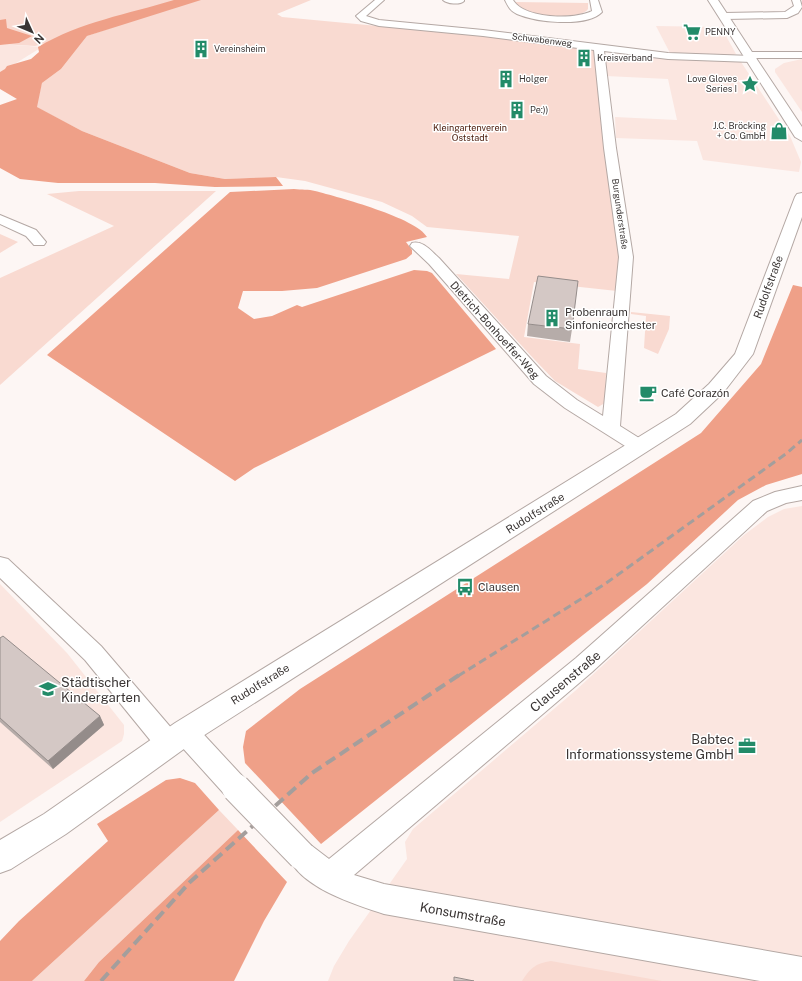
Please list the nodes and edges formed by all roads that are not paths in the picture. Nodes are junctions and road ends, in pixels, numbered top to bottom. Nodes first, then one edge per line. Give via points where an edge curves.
1 (380, 0) edge
2 (447, 0) edge
3 (508, 0) edge
4 (594, 0) edge
5 (713, 0) edge
6 (796, 0) edge
7 (460, 1) dead end
8 (724, 16) junction
9 (594, 45) junction
10 (802, 56) edge
11 (751, 57) junction
12 (782, 59) junction
13 (761, 75) junction
14 (802, 137) edge
15 (802, 197) edge
16 (0, 219) edge
17 (39, 242) dead end
18 (417, 246) dead end
19 (611, 429) junction
20 (640, 447) junction
21 (802, 493) edge
22 (0, 566) edge
23 (176, 737) junction
24 (0, 858) edge
25 (330, 877) junction
26 (802, 973) edge

1 - 9 street, Schwabenweg via 362,12 361,16 380,24
2 - 7 street
3 - 4 street via 513,9 519,12 584,22 597,12
5 - 8 street
6 - 8 street via 798,6 787,15
8 - 11 street
9 - 11 street, Schwabenweg via 668,56
9 - 19 street, Burgunderstraße via 626,257
10 - 11 street
10 - 12 street
11 - 12 street
11 - 13 street
12 - 13 street via 770,64
13 - 14 street
15 - 20 street, Rudolfstraße via 744,354 730,375 707,399 683,419
16 - 17 street via 31,232
18 - 19 street, Dietrich-Bonhoeffer-Weg via 434,261 540,380 571,404
19 - 20 street, Dietrich-Bonhoeffer-Weg
20 - 23 street, Rudolfstraße
21 - 25 street, Clausenstraße via 782,497 760,506 584,665
22 - 23 street via 93,653
23 - 24 street, Rudolfstraße via 55,824
23 - 25 street, Konsumstraße, bridge via 236,788 302,856
25 - 26 street, Konsumstraße via 352,889 407,904

